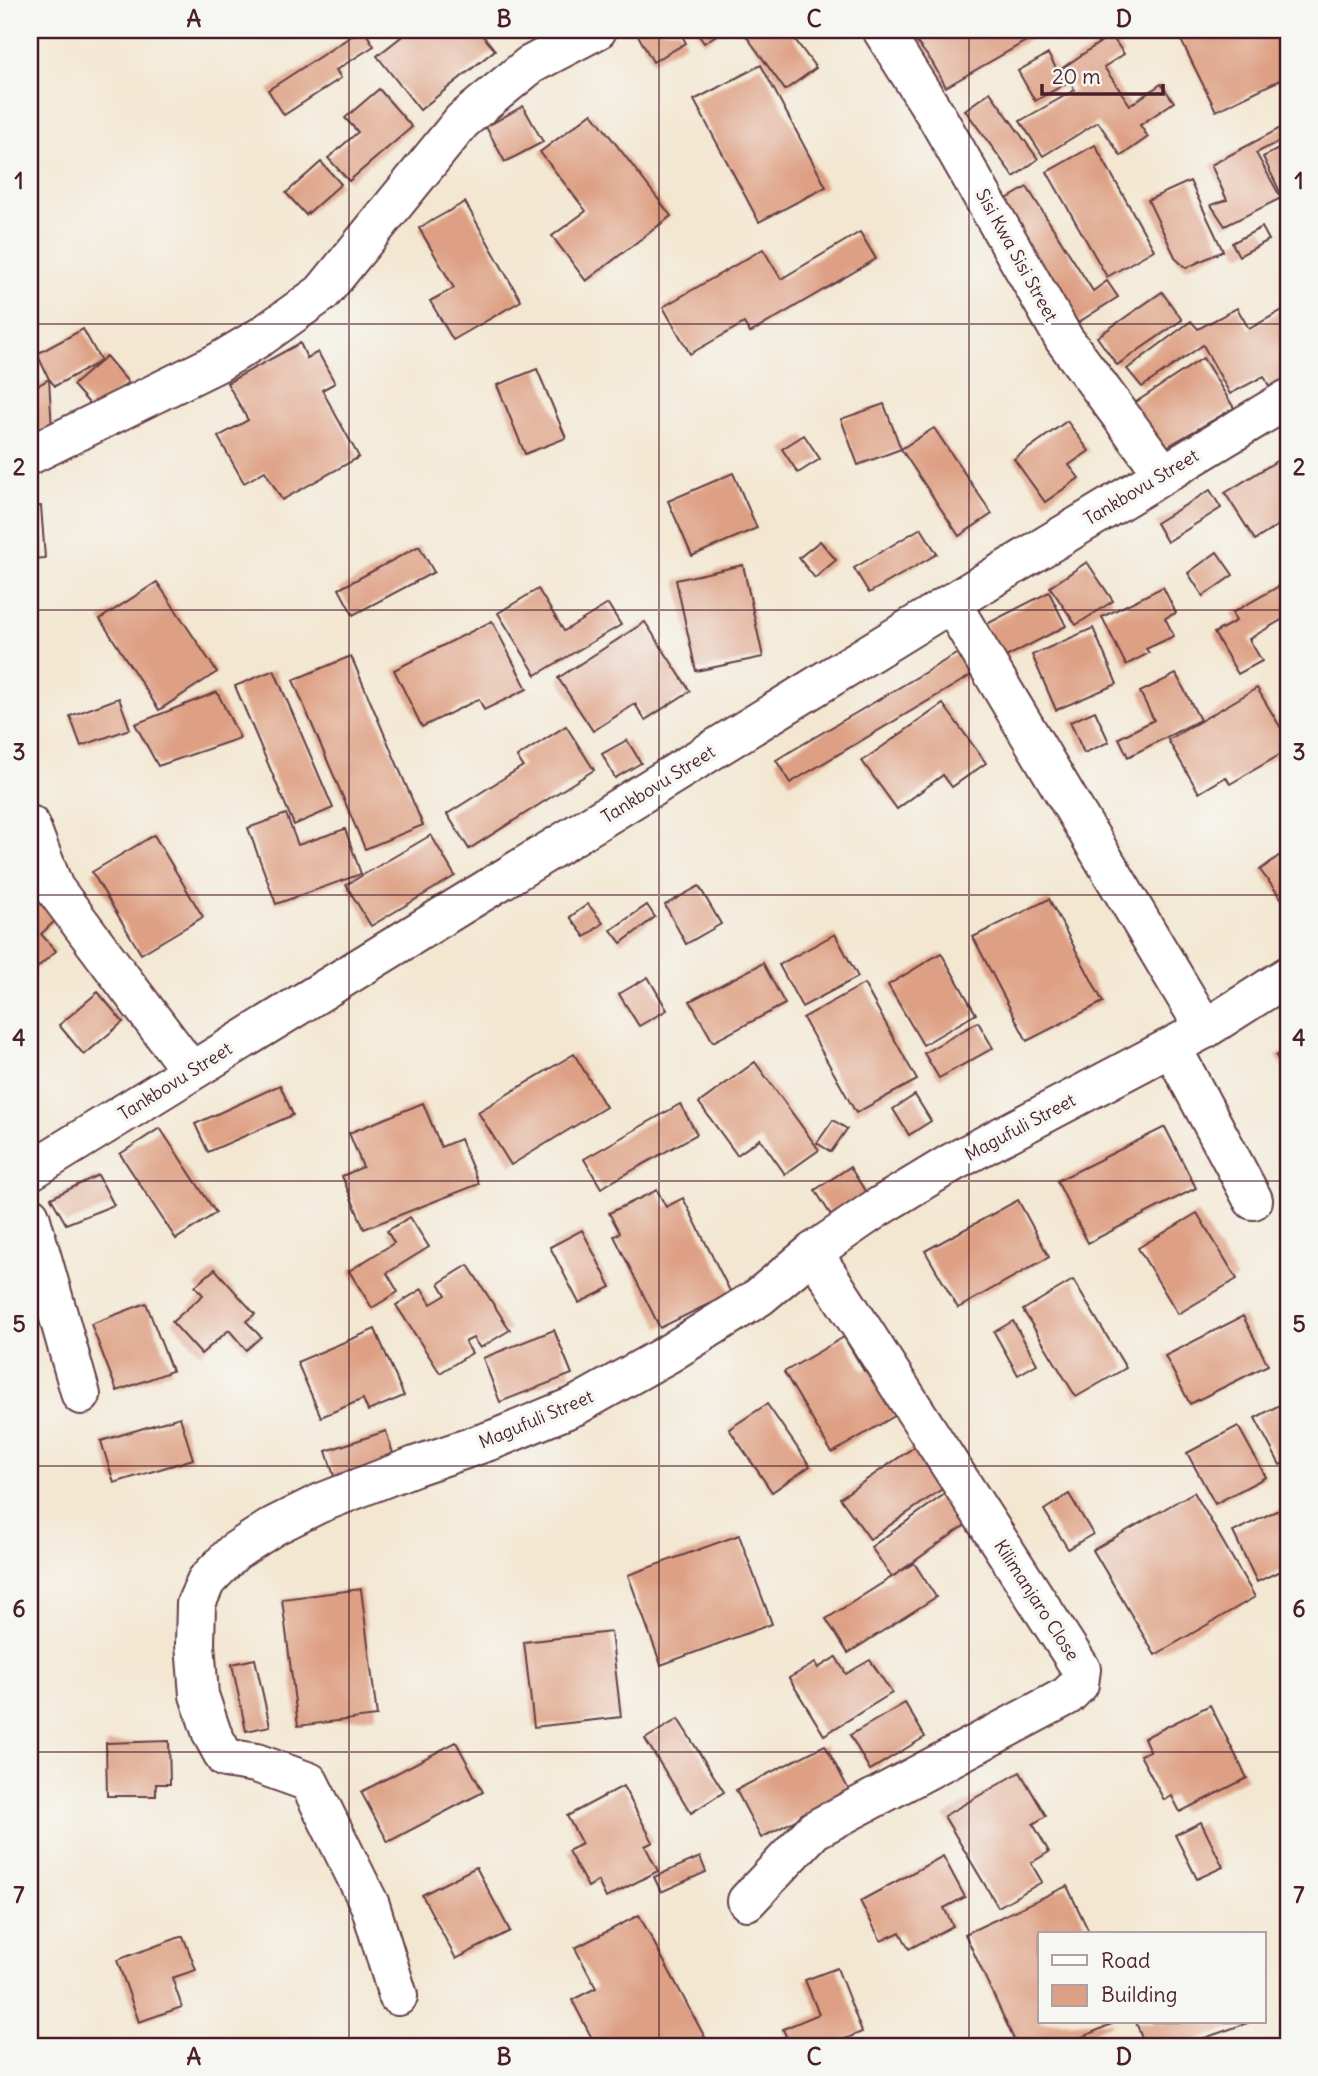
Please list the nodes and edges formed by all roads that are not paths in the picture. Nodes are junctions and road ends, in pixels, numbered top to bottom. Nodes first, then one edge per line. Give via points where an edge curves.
1 (597, 30) edge
2 (882, 30) edge
3 (1288, 399) edge
4 (30, 455) edge
5 (1163, 473) junction
6 (951, 603) junction
7 (30, 825) edge
8 (1288, 976) edge
9 (1205, 1029) junction
10 (1172, 1048) junction
11 (191, 1072) junction
12 (30, 1171) edge
13 (1253, 1200) dead end
14 (30, 1216) edge
15 (813, 1252) junction
16 (80, 1395) dead end
17 (747, 1901) dead end
18 (398, 1996) dead end

1 - 4 street via 530,65 462,121 322,293 217,363
2 - 5 street, Sisi Kwa Sisi Street via 1064,339
3 - 5 street, Tankbovu Street
5 - 6 street, Tankbovu Street
6 - 9 street
6 - 11 street, Tankbovu Street
7 - 11 street via 54,888
8 - 9 street, Magufuli Street
9 - 10 street, Magufuli Street
10 - 13 street
10 - 15 street, Magufuli Street via 953,1162
11 - 12 street, Tankbovu Street
14 - 16 street
15 - 17 street, Kilimanjaro Close via 1081,1669 1079,1684 1068,1696 814,1830
15 - 18 street, Magufuli Street via 760,1297 577,1405 318,1504 274,1525 234,1552 206,1581 196,1604 195,1644 199,1695 212,1734 225,1758 256,1763 309,1783 370,1905

